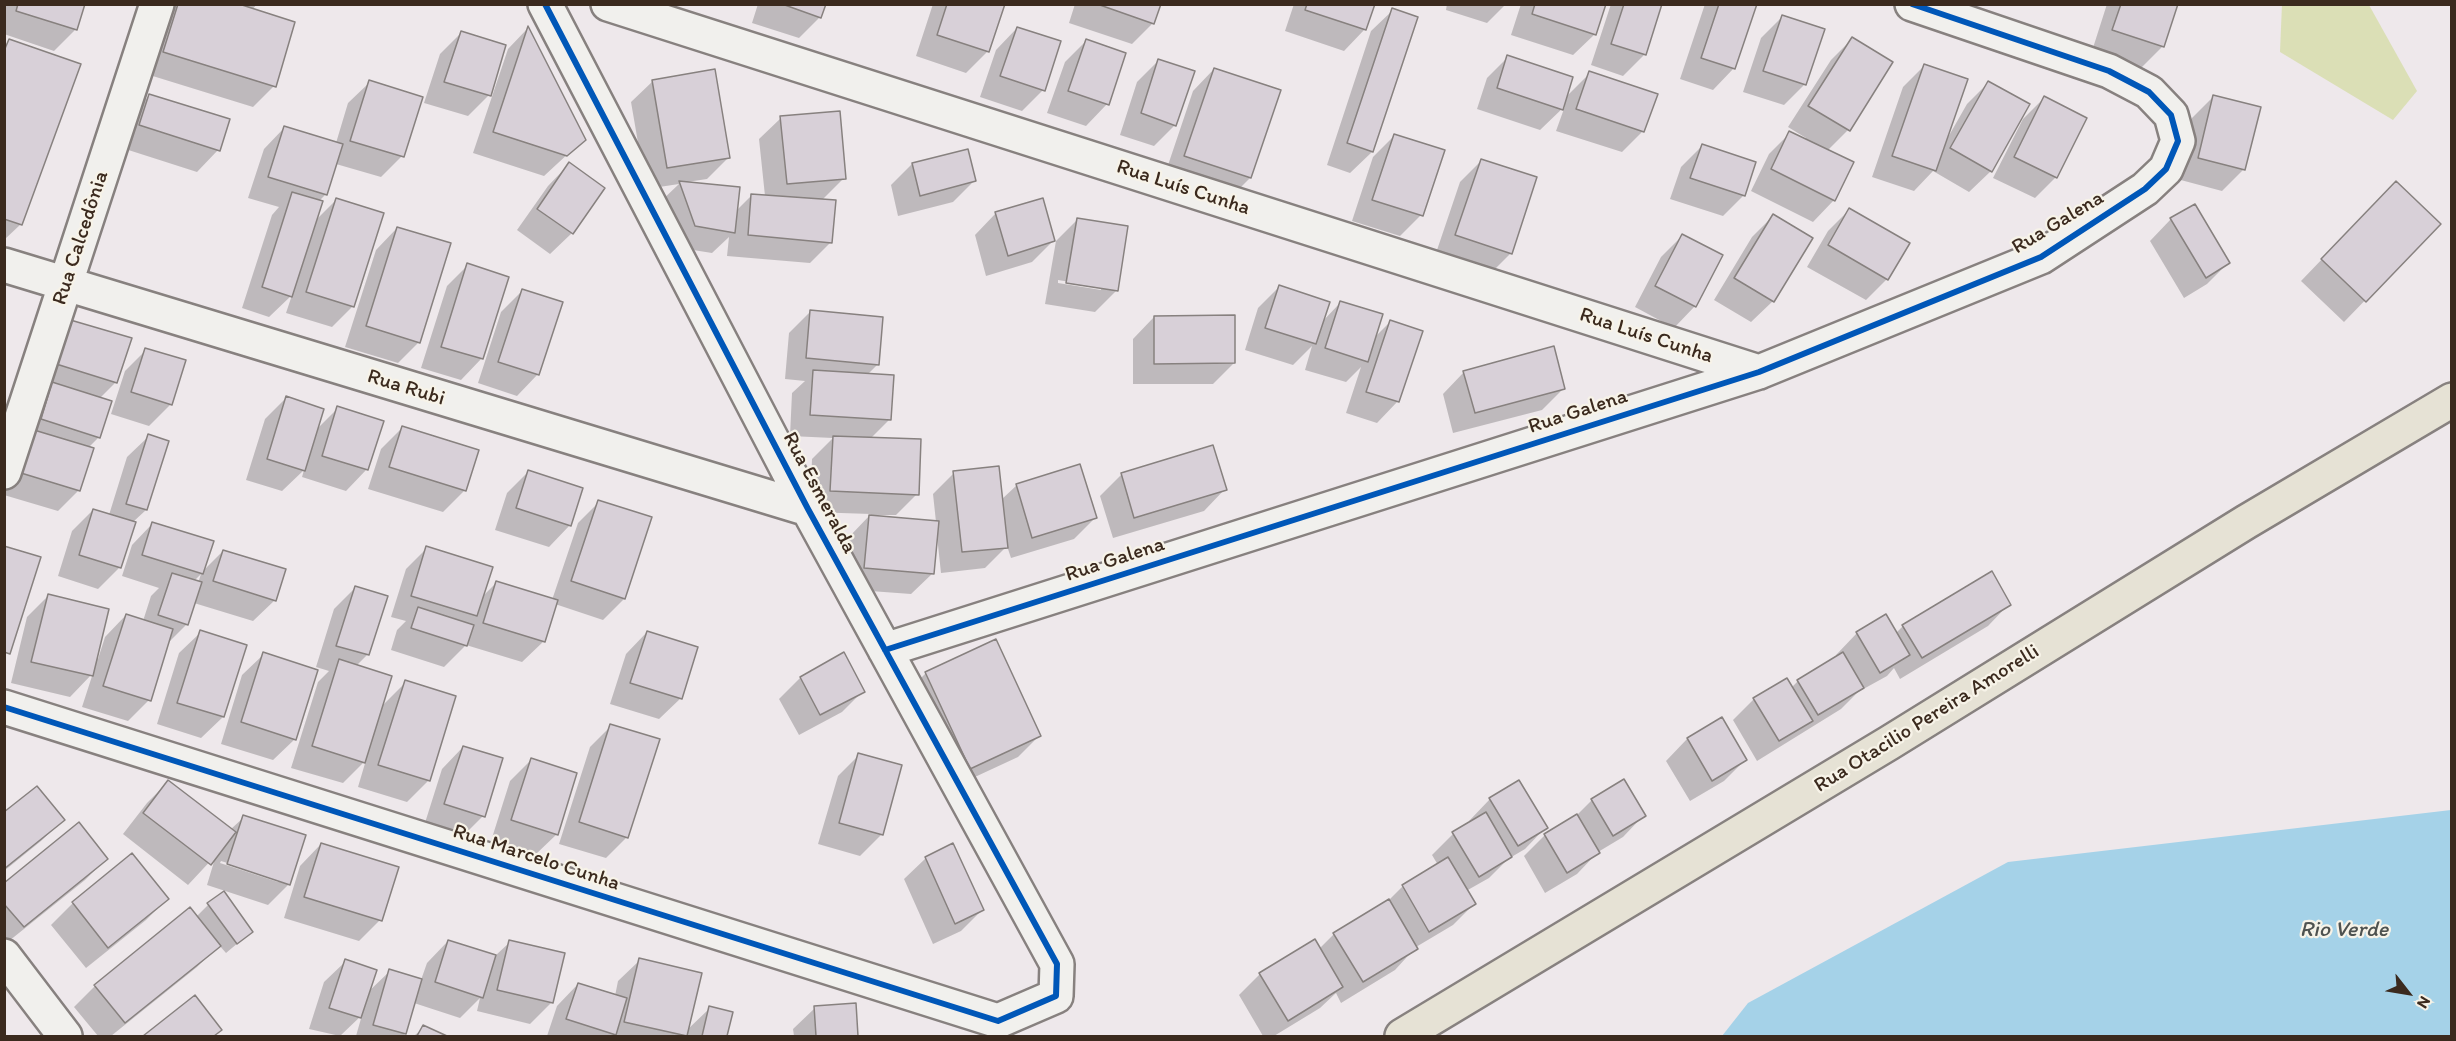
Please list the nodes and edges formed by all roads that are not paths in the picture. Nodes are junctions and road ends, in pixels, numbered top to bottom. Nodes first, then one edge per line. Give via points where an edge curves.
1 (157, 4) edge
2 (545, 4) edge
3 (608, 4) edge
4 (1912, 4) edge
5 (4, 265) edge
6 (66, 285) junction
7 (1759, 372) junction
8 (2451, 400) edge
9 (4, 472) edge
10 (808, 509) junction
11 (885, 650) junction
12 (4, 707) edge
13 (4, 956) edge
14 (1056, 996) joint
15 (65, 1036) edge
16 (1402, 1036) edge

1 - 6 street, Rua Calcedônia
2 - 10 street, Rua Esmeralda
3 - 7 street, Rua Luís Cunha
4 - 7 street, Rua Galena via 2109,71 2149,92 2172,115 2178,141 2166,169 2145,189 2041,257
5 - 6 street, Rua Rubi
6 - 9 street, Rua Calcedônia
6 - 10 street, Rua Rubi
7 - 11 street, Rua Galena
8 - 16 main road, Rua Otacilio Pereira Amorelli
10 - 11 street, Rua Esmeralda
11 - 14 street, Rua Esmeralda via 1058,964
12 - 14 street, Rua Marcelo Cunha via 998,1021
13 - 15 street

